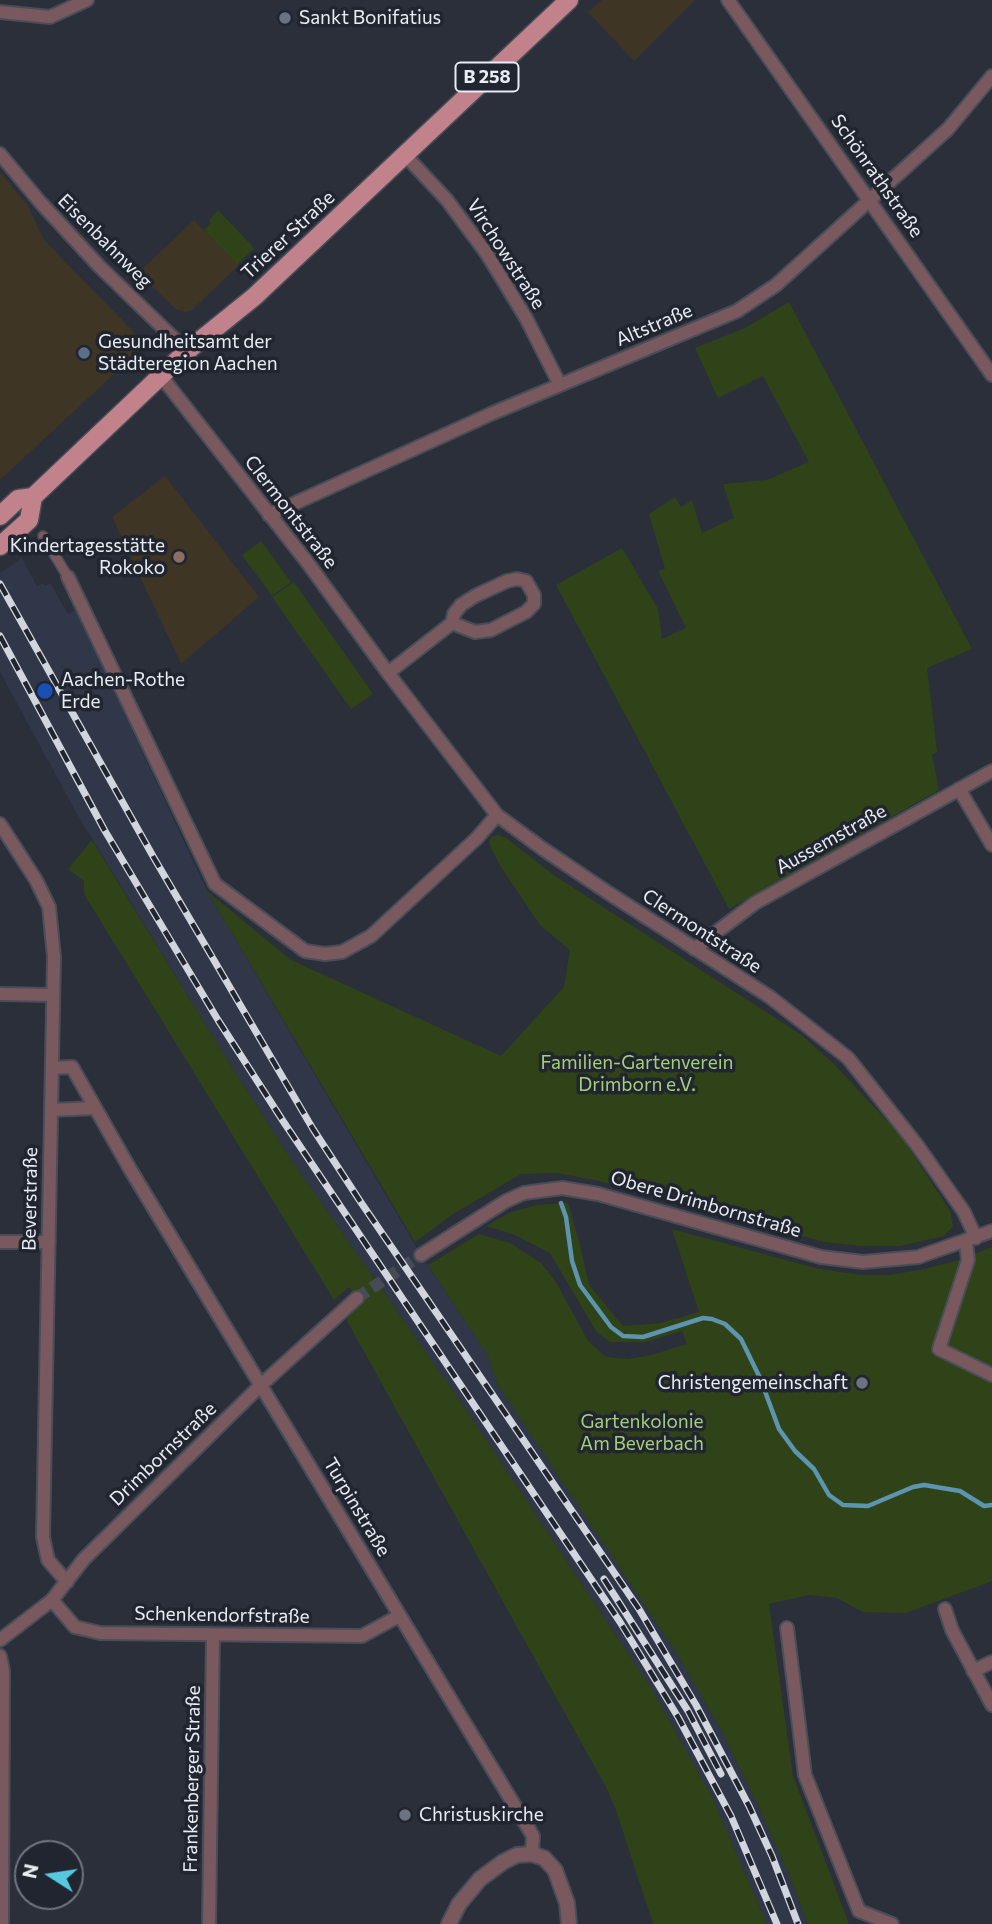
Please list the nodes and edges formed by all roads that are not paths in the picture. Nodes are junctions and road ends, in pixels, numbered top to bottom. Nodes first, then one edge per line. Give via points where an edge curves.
1 (87, 0) edge
2 (569, 0) edge
3 (729, 0) edge
4 (0, 12) edge
5 (992, 76) edge
6 (0, 154) edge
7 (405, 155) junction
8 (870, 200) junction
9 (187, 351) junction
10 (992, 375) edge
11 (161, 376) junction
12 (560, 385) junction
13 (33, 497) junction
14 (269, 515) junction
15 (0, 516) edge
16 (43, 536) dead end
17 (0, 546) edge
18 (68, 577) joint
19 (452, 623) junction
20 (388, 673) junction
21 (992, 771) edge
22 (959, 789) junction
23 (497, 814) junction
24 (0, 824) edge
25 (992, 845) edge
26 (694, 948) junction
27 (0, 995) edge
28 (53, 995) junction
29 (52, 1068) junction
30 (95, 1108) junction
31 (52, 1110) junction
32 (992, 1231) edge
33 (971, 1240) junction
34 (0, 1242) edge
35 (49, 1242) junction
36 (421, 1255) tunnel mouth
37 (357, 1298) tunnel mouth
38 (992, 1375) edge
39 (261, 1385) junction
40 (67, 1582) junction
41 (52, 1600) junction
42 (944, 1609) dead end
43 (399, 1616) junction
44 (787, 1628) dead end
45 (213, 1635) junction
46 (0, 1640) edge
47 (0, 1656) edge
48 (992, 1662) edge
49 (973, 1671) junction
50 (992, 1705) edge
51 (533, 1854) junction
52 (2, 1924) edge
53 (209, 1924) edge
54 (449, 1924) edge
55 (569, 1924) edge
56 (892, 1924) edge

1 - 4 street via 50,17
2 - 7 main road, Trierer Straße / B 258
3 - 8 street, Schönrathstraße
5 - 8 street, Altstraße via 948,129
6 - 9 street, Eisenbahnweg via 99,266
7 - 9 main road, Trierer Straße / B 258 via 254,296
7 - 12 street, Virchowstraße via 447,200 487,254
8 - 10 street, Schönrathstraße
8 - 12 street, Altstraße via 776,285 737,311
9 - 11 main road, Trierer Straße / B 258
11 - 13 main road, Trierer Straße / B 258
11 - 14 street, Clermontstraße
12 - 14 street, Altstraße
13 - 15 main road, B 258 via 18,499
13 - 17 main road, B 258 via 29,520
14 - 20 street, Clermontstraße
16 - 18 street
18 - 23 street via 215,884 305,951 342,952 371,936
19 - 19 street via 461,605 507,581 526,581 534,595 534,604 526,612 491,630 475,632
19 - 20 street
20 - 23 street, Clermontstraße
21 - 22 street, Aussemstraße
22 - 25 street
22 - 26 street, Aussemstraße via 755,903
23 - 26 street, Clermontstraße via 564,864
24 - 28 street, Beverstraße via 49,907
26 - 33 street, Clermontstraße via 848,1058 964,1212
27 - 28 street
28 - 29 street, Beverstraße
29 - 30 street, Turpinstraße via 72,1067
29 - 31 street, Beverstraße
30 - 31 street
30 - 39 street, Turpinstraße
31 - 35 street, Beverstraße
32 - 33 street, Obere Drimbornstraße
33 - 36 street, Obere Drimbornstraße via 890,1261 821,1257 562,1188 506,1200
33 - 38 street via 939,1349
34 - 35 street
35 - 40 street, Beverstraße via 43,1537 48,1560
37 - 39 street, Drimbornstraße
39 - 40 street, Drimbornstraße via 84,1559
39 - 43 street, Turpinstraße
40 - 41 street, Drimbornstraße
41 - 45 street, Schenkendorfstraße via 82,1630
41 - 46 street, Drimbornstraße
42 - 49 street
43 - 45 street, Schenkendorfstraße via 362,1636
43 - 51 street, Turpinstraße via 533,1836
44 - 56 street via 805,1775 859,1912
45 - 53 street, Frankenberger Straße
47 - 52 street
48 - 49 street
49 - 50 street
51 - 54 street via 503,1862 480,1880
51 - 55 street via 555,1870

